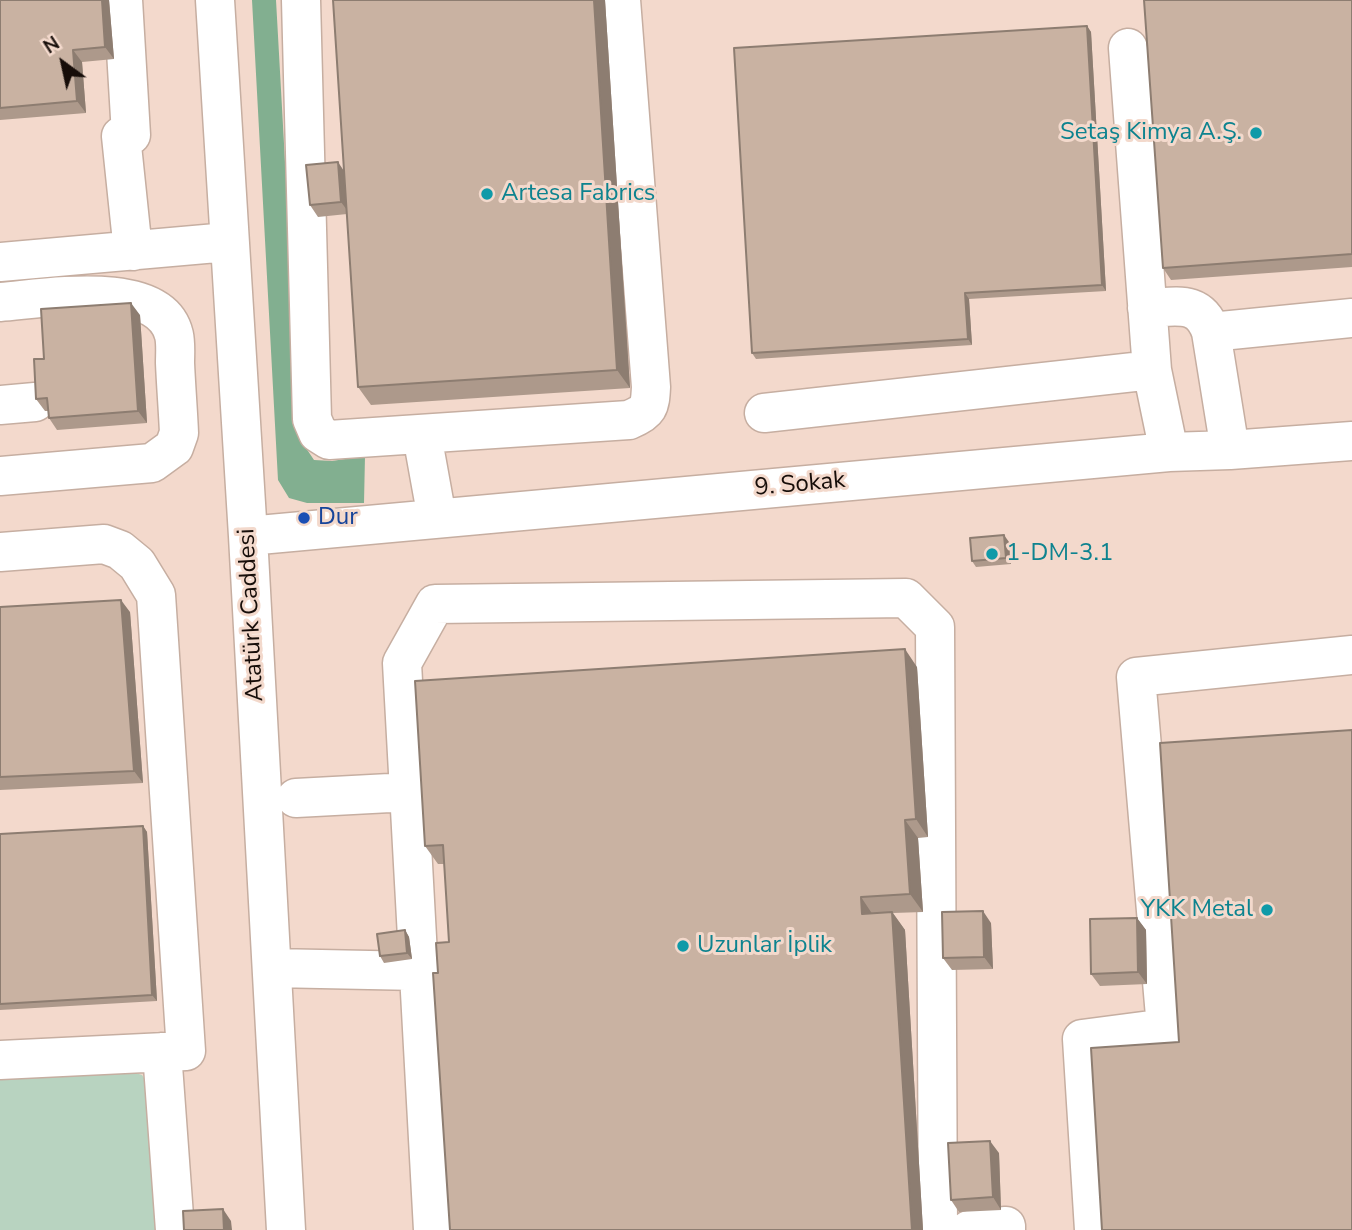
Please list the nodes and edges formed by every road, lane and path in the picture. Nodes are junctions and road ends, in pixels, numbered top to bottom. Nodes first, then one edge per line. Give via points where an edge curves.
1 (123, 0) edge
2 (215, 0) edge
3 (301, 0) edge
4 (621, 0) edge
5 (1128, 48) dead end
6 (228, 242) junction
7 (133, 251) junction
8 (0, 262) edge
9 (0, 302) edge
10 (1147, 308) junction
11 (1352, 318) edge
12 (1211, 332) junction
13 (1152, 370) junction
14 (764, 412) dead end
15 (179, 433) junction
16 (240, 433) junction
17 (422, 435) junction
18 (1352, 441) edge
19 (1230, 450) junction
20 (1169, 452) junction
21 (0, 477) edge
22 (437, 519) junction
23 (248, 536) junction
24 (0, 552) edge
25 (1352, 655) edge
26 (409, 792) junction
27 (296, 798) dead end
28 (272, 968) junction
29 (418, 971) junction
30 (162, 1052) junction
31 (0, 1060) edge
32 (174, 1230) edge
33 (286, 1230) edge
34 (433, 1230) edge
35 (939, 1230) edge
36 (969, 1230) edge
37 (1006, 1230) edge
38 (1094, 1230) edge

1 - 7 street via 131,135 121,136
2 - 6 street, Atatürk Caddesi
3 - 17 street via 312,419 318,433 329,440
4 - 17 street via 650,405 629,420
5 - 10 street
6 - 7 street
6 - 16 street, Atatürk Caddesi
7 - 8 street
9 - 15 street via 95,295 144,303 155,310 174,335
10 - 12 street via 1189,307 1207,320
10 - 13 street
11 - 12 street
12 - 19 street
13 - 14 street
13 - 20 street
15 - 16 street
15 - 21 street via 174,447 152,463
16 - 23 street, Atatürk Caddesi
17 - 22 street
18 - 19 street, 9. Sokak
19 - 20 street, 9. Sokak
20 - 22 street, 9. Sokak
22 - 23 street, 9. Sokak
23 - 28 street, Atatürk Caddesi
24 - 30 street via 104,544 137,564 156,595 186,1051
25 - 38 street via 1136,677 1166,1028 1082,1038
26 - 27 street
26 - 29 street
26 - 35 street via 402,663 435,604 906,598 935,627
28 - 29 street
28 - 33 street, Atatürk Caddesi
29 - 34 street
30 - 31 street
30 - 32 street
36 - 37 street via 1006,1226

